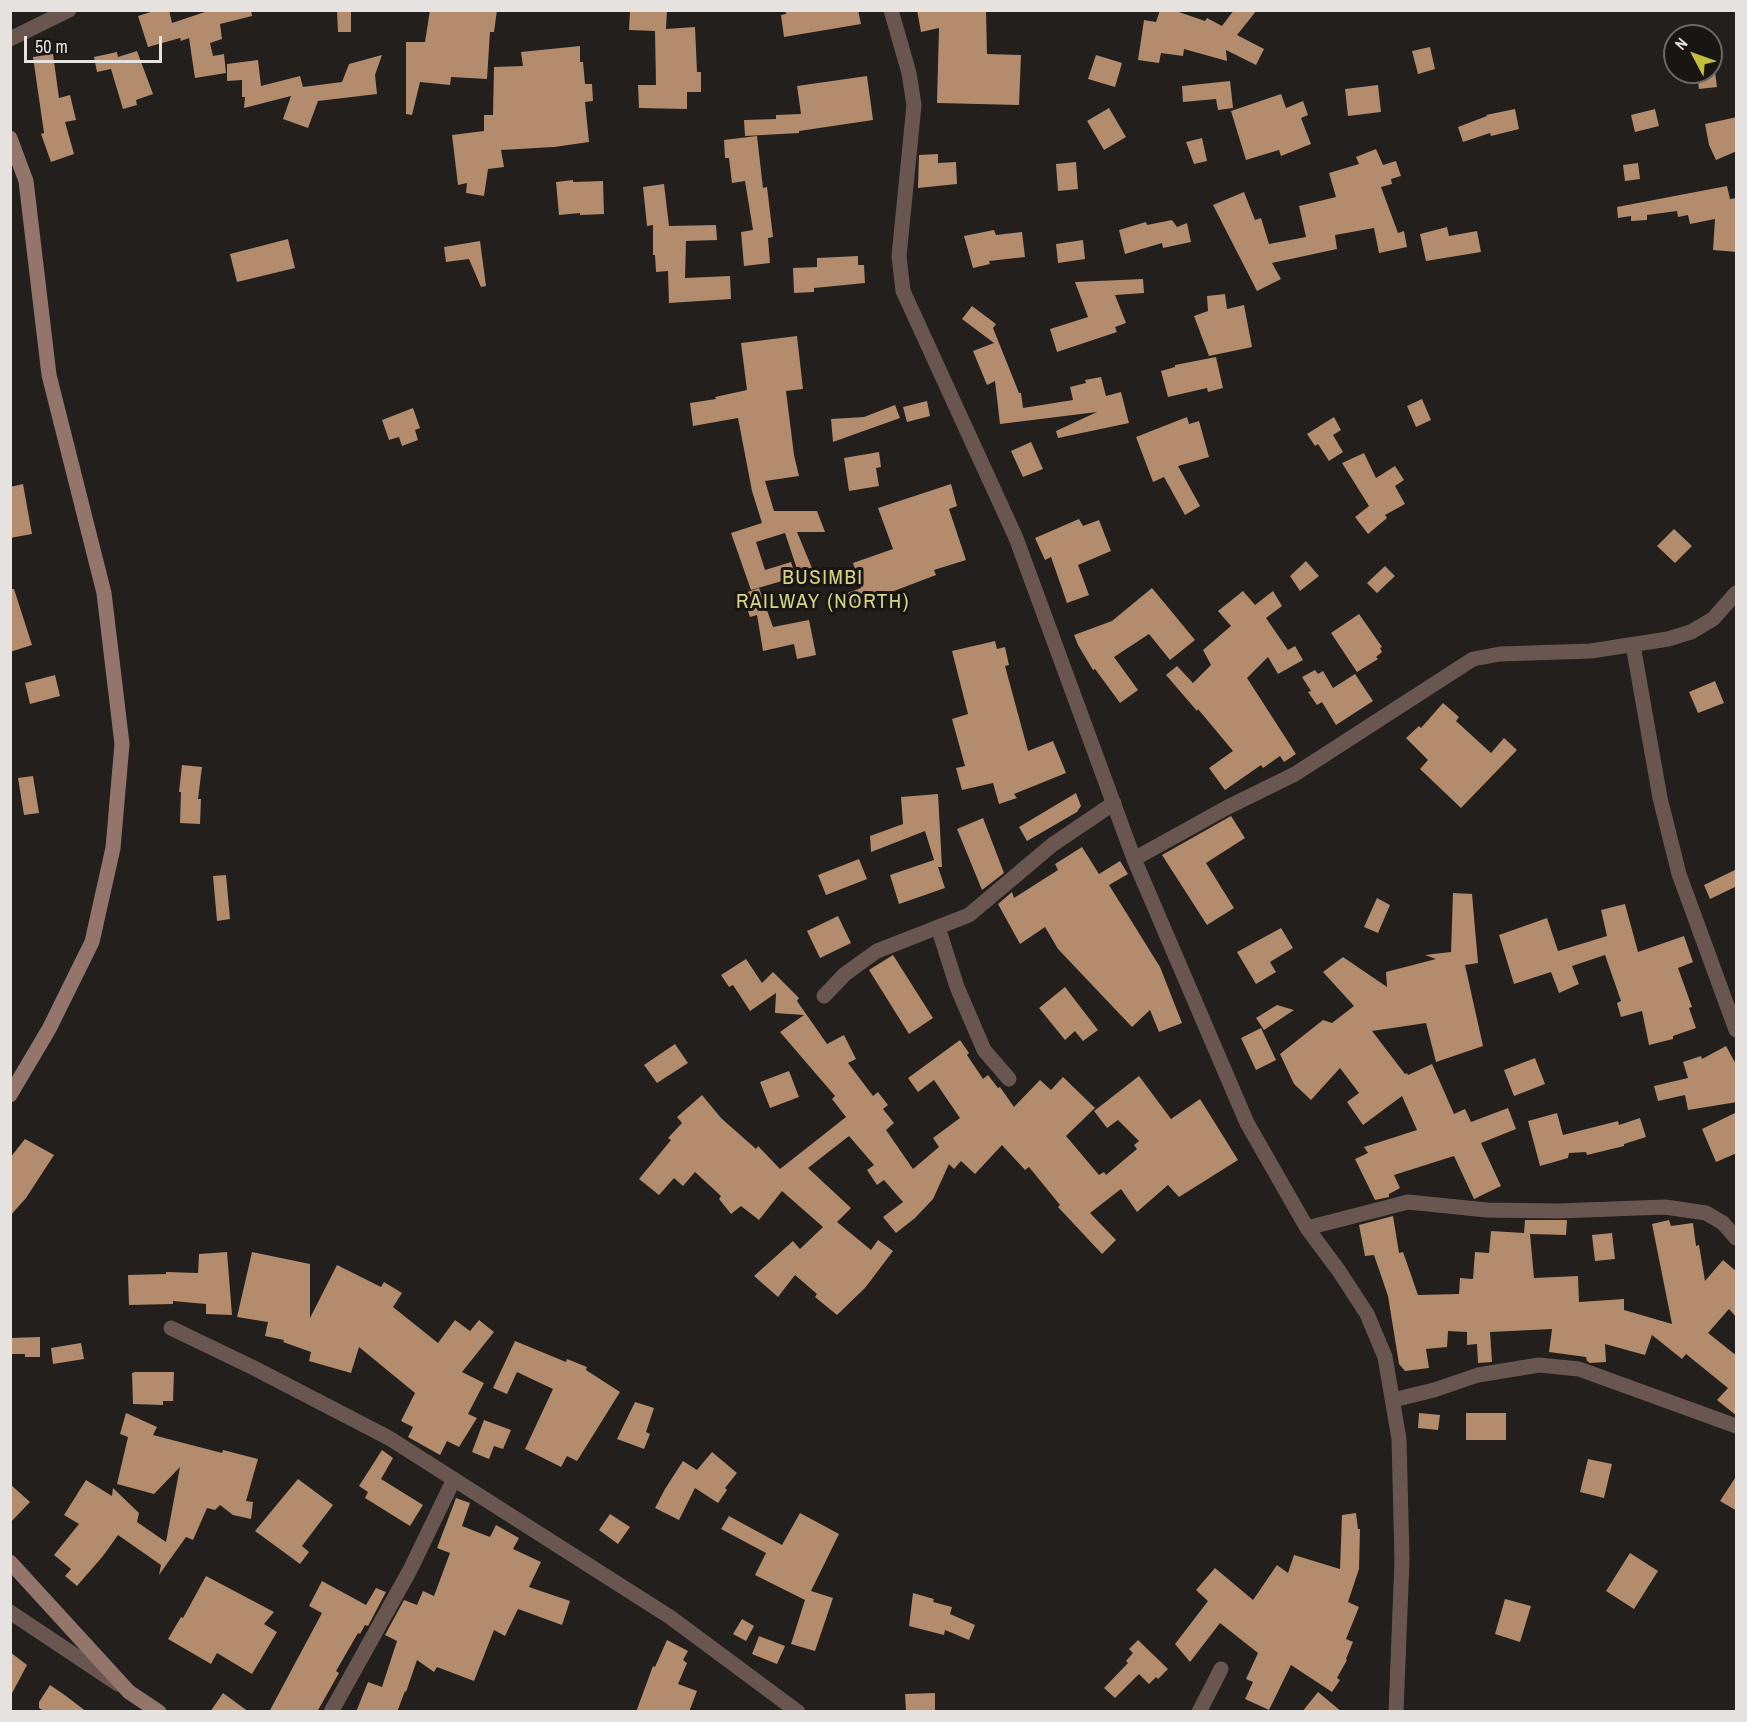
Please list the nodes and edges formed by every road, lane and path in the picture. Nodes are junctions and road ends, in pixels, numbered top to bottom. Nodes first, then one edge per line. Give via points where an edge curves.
1 (69, 10) edge
2 (891, 10) edge
3 (10, 39) edge
4 (10, 138) edge
5 (1737, 593) edge
6 (1633, 645) junction
7 (1114, 803) junction
8 (1134, 859) junction
9 (938, 927) junction
10 (824, 996) dead end
11 (1737, 1030) edge
12 (1009, 1079) dead end
13 (10, 1095) edge
14 (1307, 1228) junction
15 (1737, 1238) edge
16 (171, 1328) dead end
17 (1393, 1400) junction
18 (1737, 1426) edge
19 (454, 1479) junction
20 (10, 1562) edge
21 (10, 1612) edge
22 (1221, 1669) dead end
23 (129, 1692) junction
24 (159, 1712) edge
25 (331, 1712) edge
26 (798, 1712) edge
27 (1199, 1712) edge
28 (1396, 1712) edge

1 - 3 street
2 - 7 street via 914,105 898,256 903,291 1016,538
4 - 13 main road via 26,181 49,375 104,593 122,744 112,848 92,942 49,1029
5 - 6 street via 1713,619 1691,632
6 - 8 street via 1473,659 1295,774
6 - 11 street via 1660,798 1680,874
7 - 8 street
7 - 9 street via 1052,845 969,915
8 - 14 street via 1247,1123
9 - 10 street via 877,951 845,974
9 - 12 street via 957,987 984,1050
14 - 15 street via 1408,1202 1487,1210 1665,1207 1706,1213
14 - 17 street via 1367,1314 1385,1357
16 - 19 street via 389,1438
17 - 18 street via 1478,1375 1539,1365 1579,1369
17 - 28 street via 1400,1439 1402,1560
19 - 25 street via 410,1570
19 - 26 street via 670,1617
20 - 23 main road
21 - 23 street
22 - 27 street
23 - 24 main road

